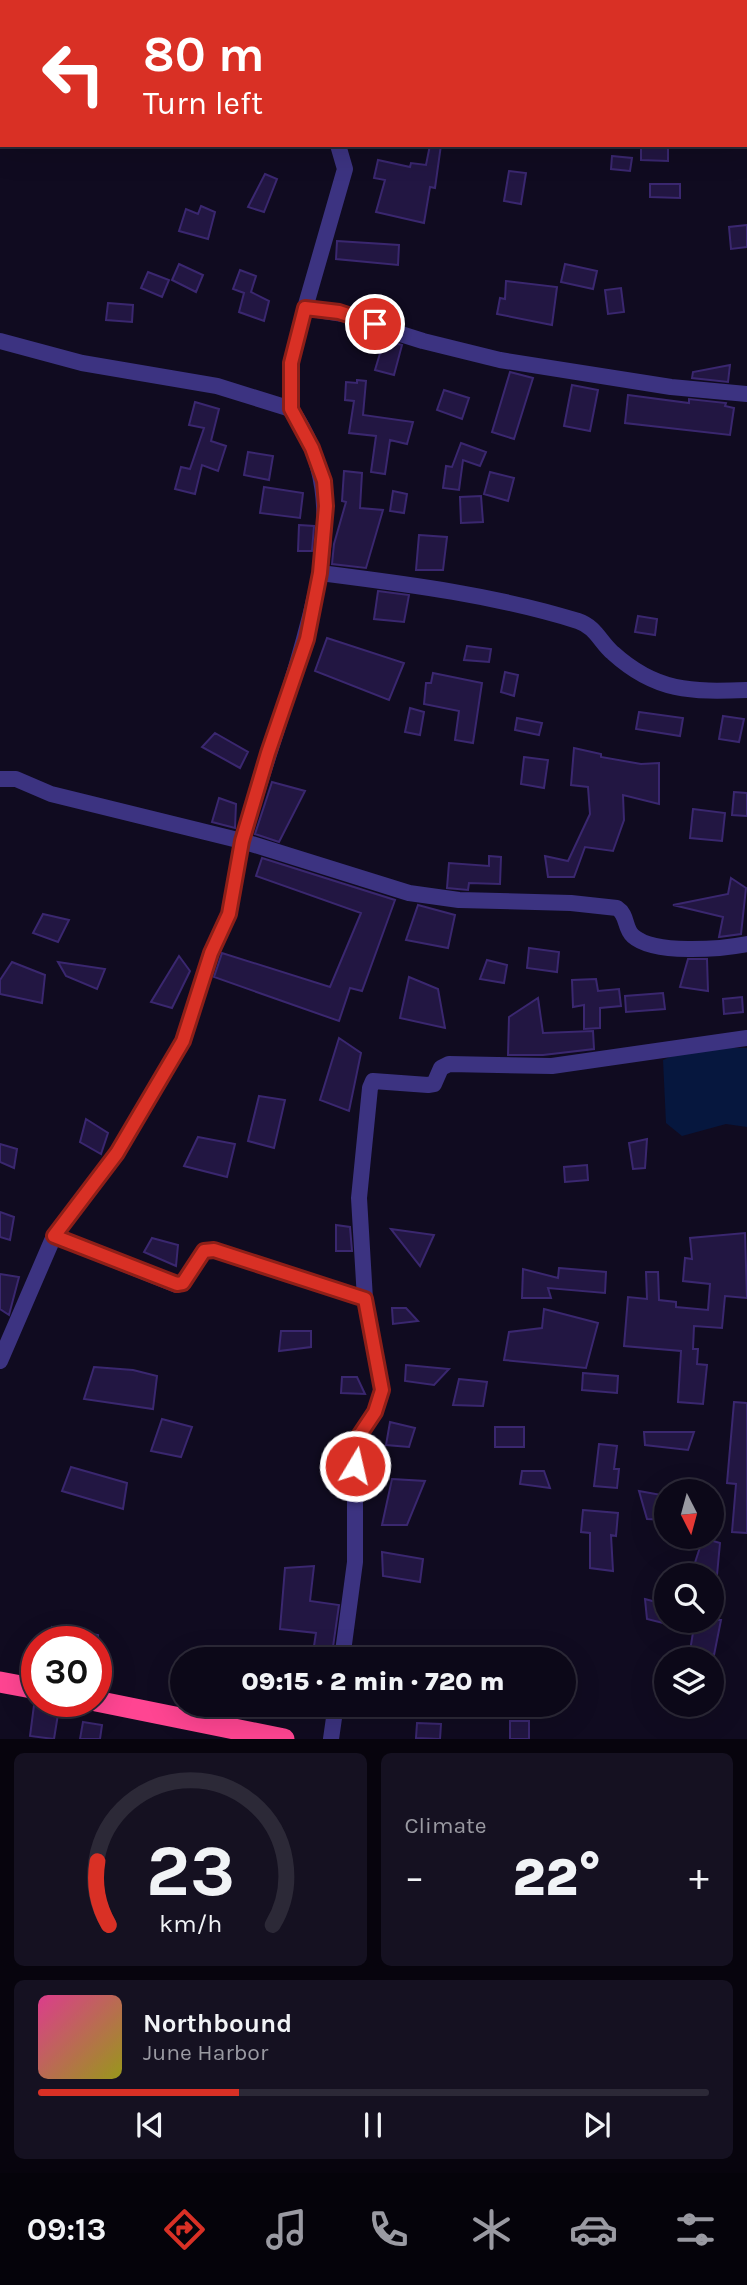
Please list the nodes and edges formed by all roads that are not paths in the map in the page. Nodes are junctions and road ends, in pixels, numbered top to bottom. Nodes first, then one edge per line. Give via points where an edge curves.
1 (339, 147) edge
2 (305, 308) junction
3 (0, 341) edge
4 (747, 394) edge
5 (291, 409) junction
6 (320, 573) junction
7 (747, 690) edge
8 (0, 779) edge
9 (242, 841) junction
10 (747, 944) edge
11 (747, 1038) edge
12 (54, 1236) junction
13 (365, 1299) junction
14 (0, 1361) edge
15 (344, 1647) edge
16 (0, 1682) edge
17 (21, 1686) edge
18 (112, 1704) edge
19 (334, 1717) edge
20 (284, 1739) edge
21 (331, 1739) edge

1 - 2 street via 345,169
2 - 4 street via 362,317 423,341 500,360
2 - 5 street via 291,363
3 - 5 street via 82,363 217,386
5 - 6 street via 305,431 324,481 326,526
6 - 7 street via 462,595 581,622 597,632 607,648 634,672 657,683 716,692
6 - 9 street via 307,639
8 - 9 street via 16,779 51,794
9 - 10 street via 409,893 617,908 632,935 680,949 707,951
9 - 12 street via 229,914 211,953 183,1041 117,1153
11 - 13 street via 552,1066 449,1064 441,1068 434,1084 428,1085 373,1082 359,1198
12 - 13 street via 177,1284 183,1283 204,1251 214,1250
12 - 14 street
13 - 15 street via 382,1390 375,1412 355,1442 355,1563
16 - 17 highway
18 - 20 highway
19 - 21 street

